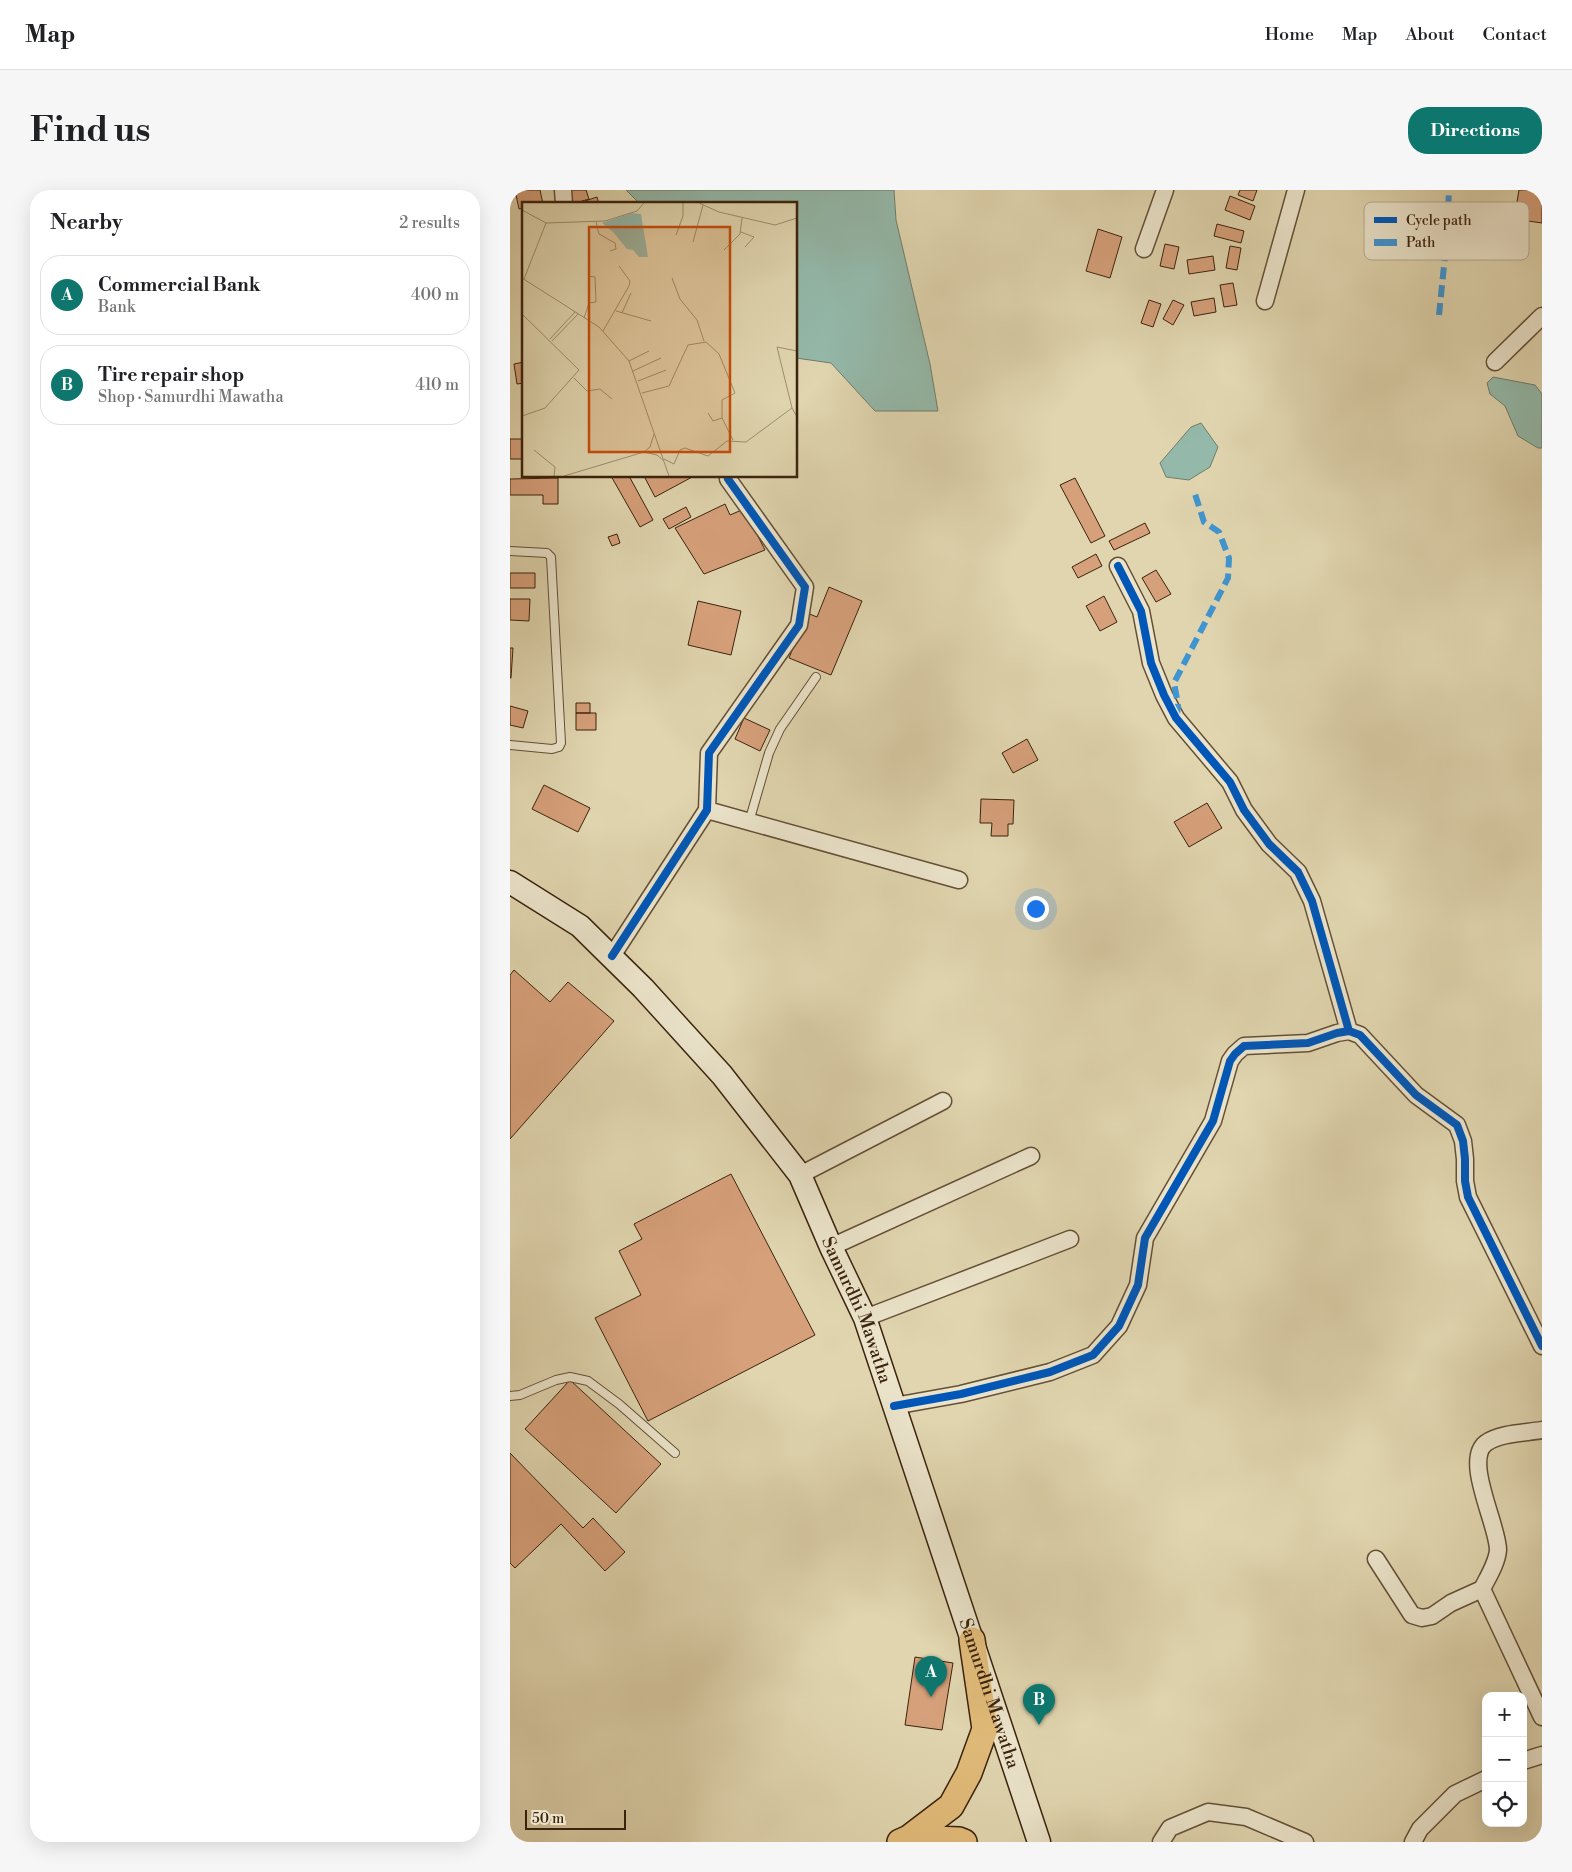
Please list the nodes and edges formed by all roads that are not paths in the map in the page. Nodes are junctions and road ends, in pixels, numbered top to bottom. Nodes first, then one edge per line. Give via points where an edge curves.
1 (1165, 190) edge
2 (1296, 190) edge
3 (1144, 249) dead end
4 (1265, 301) dead end
5 (1542, 316) edge
6 (1496, 362) dead end
7 (728, 479) dead end
8 (510, 551) edge
9 (1118, 566) dead end
10 (816, 677) dead end
11 (510, 745) edge
12 (707, 810) junction
13 (749, 822) junction
14 (958, 880) dead end
15 (510, 882) edge
16 (612, 956) junction
17 (1349, 1031) junction
18 (943, 1101) dead end
19 (1031, 1156) dead end
20 (800, 1175) junction
21 (1070, 1239) dead end
22 (831, 1247) junction
23 (865, 1318) junction
24 (1542, 1346) edge
25 (510, 1396) edge
26 (894, 1406) junction
27 (1542, 1430) edge
28 (675, 1453) dead end
29 (1376, 1558) dead end
30 (1482, 1589) junction
31 (972, 1640) junction
32 (1542, 1717) edge
33 (1542, 1755) edge
34 (1527, 1760) edge
35 (1482, 1781) edge
36 (904, 1840) edge
37 (964, 1842) edge
38 (1038, 1842) edge
39 (1162, 1842) edge
40 (1305, 1842) edge
41 (1413, 1842) edge

1 - 3 street
2 - 4 street
5 - 6 street
7 - 12 street via 805,587 799,625 709,753
8 - 11 lane via 547,553 551,557 561,743 552,749
9 - 17 street via 1141,611 1151,663 1176,718 1230,782 1244,810 1269,844 1298,872 1312,902
10 - 13 lane via 780,729 769,753
12 - 13 street
12 - 16 street
13 - 14 street
15 - 16 main road, Samurdhi Mawatha via 580,926
16 - 20 main road, Samurdhi Mawatha via 722,1075
17 - 24 street via 1360,1036 1416,1095 1457,1125 1466,1159 1464,1182 1468,1197
17 - 26 street via 1308,1043 1244,1046 1235,1054 1230,1061 1213,1121 1145,1238 1138,1284 1119,1326 1093,1355 1050,1372
18 - 20 street
19 - 22 street
20 - 22 main road, Samurdhi Mawatha
21 - 23 street
22 - 23 main road, Samurdhi Mawatha
23 - 26 main road, Samurdhi Mawatha
25 - 28 lane via 570,1377 588,1381
26 - 31 main road, Samurdhi Mawatha
27 - 30 street via 1498,1438 1485,1444 1478,1456 1478,1472 1498,1551
29 - 30 street via 1412,1615 1422,1618 1432,1616
30 - 32 street
31 - 36 main road via 985,1730 969,1773 951,1806
31 - 38 main road, Samurdhi Mawatha
33 - 34 street
35 - 41 street via 1455,1794 1420,1828
36 - 37 main road
39 - 40 street via 1170,1828 1208,1812 1246,1817

